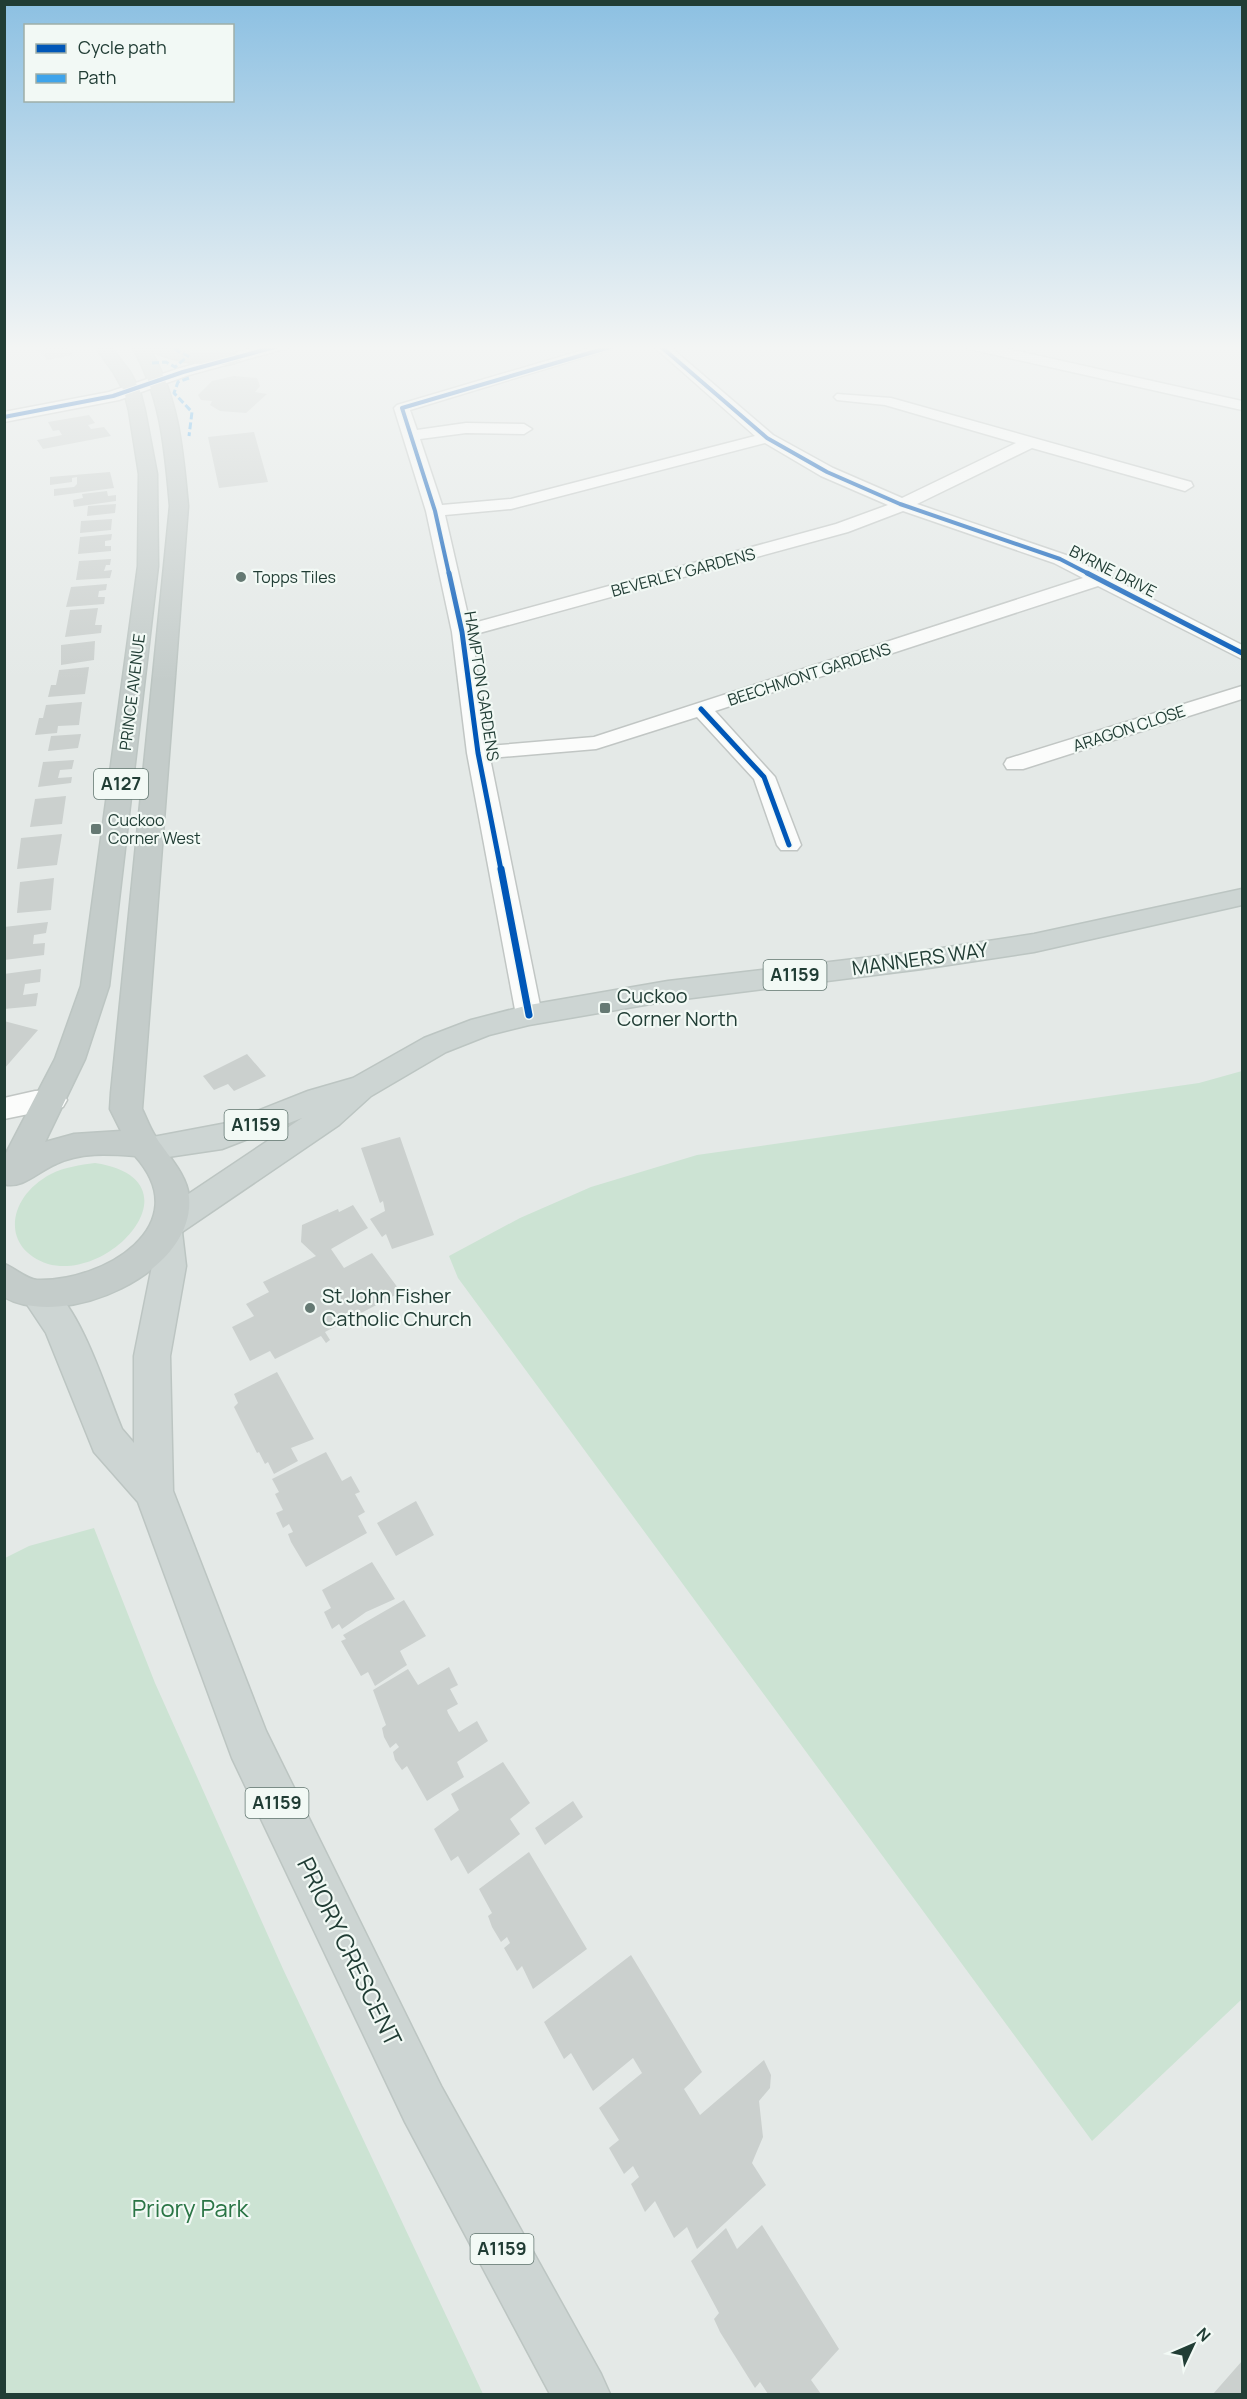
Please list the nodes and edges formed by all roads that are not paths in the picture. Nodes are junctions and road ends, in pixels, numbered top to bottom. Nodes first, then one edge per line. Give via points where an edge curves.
1 (147, 457) edge
2 (174, 457) edge
3 (418, 457) edge
4 (694, 457) edge
5 (800, 457) edge
6 (999, 457) edge
7 (1080, 457) edge
8 (1185, 486) dead end
9 (900, 504) junction
10 (435, 511) junction
11 (1100, 579) junction
12 (462, 632) junction
13 (1242, 653) edge
14 (1242, 692) edge
15 (701, 709) junction
16 (478, 753) junction
17 (1015, 764) dead end
18 (789, 845) dead end
19 (1242, 897) edge
20 (529, 1015) junction
21 (360, 1088) junction
22 (53, 1100) junction
23 (4, 1109) edge
24 (145, 1146) junction
25 (8, 1178) edge
26 (169, 1227) junction
27 (16, 1289) edge
28 (154, 1491) junction
29 (581, 2394) edge

1 - 22 highway, PRINCE AVENUE / A127 via 148,566 95,986 85,1026
2 - 24 highway, PRINCE AVENUE / A127 via 179,506 126,1093 126,1109
3 - 10 street, HAMPTON GARDENS
4 - 10 street via 512,504
5 - 9 street, BYRNE DRIVE
6 - 9 street, BEVERLEY GARDENS
7 - 8 street
9 - 11 street, BYRNE DRIVE via 1060,559
9 - 12 street, BEVERLEY GARDENS via 877,517 842,528
10 - 12 street, HAMPTON GARDENS
11 - 13 street, BYRNE DRIVE
11 - 15 street, BEECHMONT GARDENS
12 - 16 street, HAMPTON GARDENS
14 - 17 street, ARAGON CLOSE
15 - 16 street, BEECHMONT GARDENS via 596,744
15 - 18 street via 764,777
16 - 20 street, HAMPTON GARDENS
19 - 20 main road, MANNERS WAY / A1159 via 1034,943 668,991
20 - 21 main road, MANNERS WAY / A1159 via 481,1027 435,1045
21 - 24 main road, MANNERS WAY / A1159 via 321,1096 221,1137
21 - 26 main road, MANNERS WAY / A1159 via 328,1117 246,1170
22 - 23 street
22 - 25 highway, PRINCE AVENUE / A127
24 - 25 highway via 80,1143 57,1148
24 - 26 highway, PRINCE AVENUE via 168,1178 174,1195
26 - 27 highway via 158,1244 122,1271 67,1291
26 - 28 main road, PRIORY CRESCENT / A1159 via 169,1266 152,1356
27 - 28 main road, PRIORY CRESCENT / A1159 via 61,1325 108,1440
28 - 29 main road, PRIORY CRESCENT / A1159 via 248,1742 423,2104

